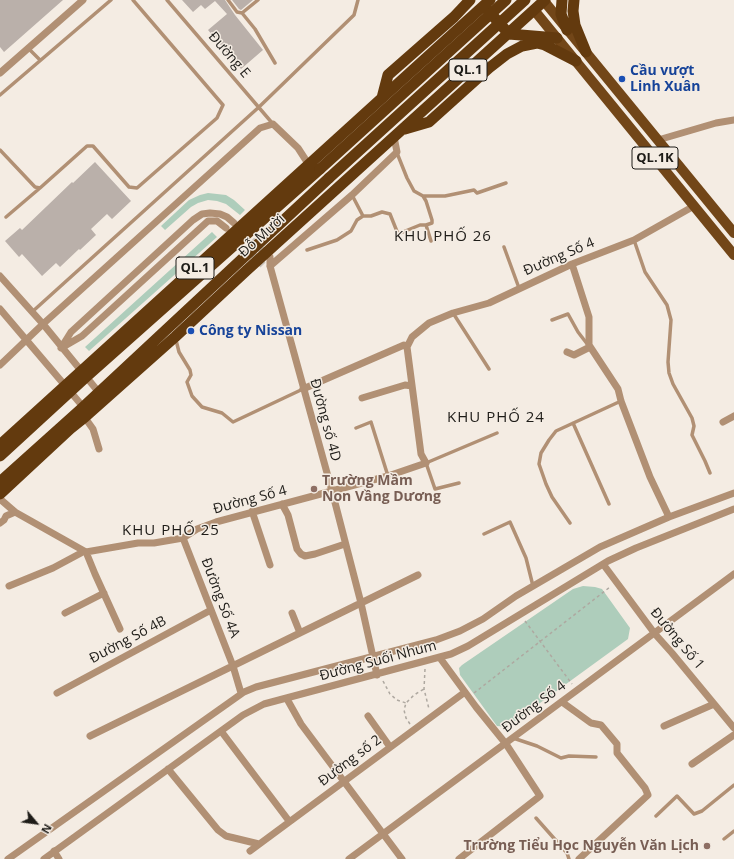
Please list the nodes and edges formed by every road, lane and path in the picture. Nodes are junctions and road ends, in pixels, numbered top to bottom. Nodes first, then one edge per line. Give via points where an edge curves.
1 (83, 0) edge
2 (111, 0) edge
3 (133, 0) edge
4 (167, 0) edge
5 (228, 0) edge
6 (258, 0) edge
7 (358, 0) edge
8 (470, 0) edge
9 (506, 0) edge
10 (525, 0) edge
11 (544, 0) edge
12 (562, 0) edge
13 (574, 0) edge
14 (486, 2) edge
15 (534, 10) junction
16 (242, 13) junction
17 (567, 30) junction
18 (509, 34) junction
19 (557, 38) junction
20 (28, 48) junction
21 (586, 52) junction
22 (40, 60) junction
23 (576, 61) junction
24 (275, 63) dead end
25 (0, 73) edge
26 (0, 95) edge
27 (382, 98) junction
28 (260, 107) junction
29 (734, 120) edge
30 (273, 124) junction
31 (398, 134) junction
32 (658, 140) junction
33 (0, 150) edge
34 (397, 152) junction
35 (309, 165) junction
36 (354, 173) junction
37 (506, 183) dead end
38 (40, 188) junction
39 (352, 195) junction
40 (423, 196) junction
41 (694, 206) junction
42 (276, 209) junction
43 (363, 216) junction
44 (6, 217) dead end
45 (234, 223) dead end
46 (279, 223) junction
47 (426, 225) junction
48 (226, 228) dead end
49 (734, 233) edge
50 (634, 240) junction
51 (431, 241) dead end
52 (504, 247) dead end
53 (307, 250) dead end
54 (734, 255) edge
55 (270, 257) dead end
56 (572, 264) junction
57 (267, 265) junction
58 (0, 276) edge
59 (519, 288) junction
60 (0, 309) edge
61 (32, 312) junction
62 (453, 313) junction
63 (552, 320) dead end
64 (43, 324) junction
65 (175, 337) junction
66 (27, 340) junction
67 (590, 346) junction
68 (61, 348) junction
69 (407, 348) junction
70 (567, 352) dead end
71 (0, 365) edge
72 (489, 368) dead end
73 (83, 374) junction
74 (412, 386) junction
75 (67, 389) junction
76 (303, 389) junction
77 (102, 396) junction
78 (362, 398) dead end
79 (621, 401) junction
80 (84, 412) junction
81 (734, 416) edge
82 (723, 422) dead end
83 (573, 423) junction
84 (356, 428) dead end
85 (497, 433) dead end
86 (0, 445) edge
87 (99, 449) dead end
88 (0, 456) edge
89 (426, 463) junction
90 (710, 473) dead end
91 (388, 476) junction
92 (0, 482) edge
93 (459, 483) dead end
94 (332, 492) junction
95 (734, 493) edge
96 (0, 494) edge
97 (0, 499) edge
98 (282, 504) junction
99 (609, 504) dead end
100 (734, 510) edge
101 (252, 511) junction
102 (15, 512) junction
103 (669, 517) junction
104 (0, 523) edge
105 (570, 523) dead end
106 (484, 534) dead end
107 (184, 538) junction
108 (346, 544) junction
109 (84, 551) junction
110 (603, 564) junction
111 (270, 565) dead end
112 (734, 574) edge
113 (418, 575) dead end
114 (617, 583) junction
115 (9, 586) dead end
116 (533, 586) junction
117 (104, 593) junction
118 (361, 603) junction
119 (211, 610) junction
120 (66, 613) dead end
121 (292, 613) dead end
122 (521, 614) junction
123 (120, 629) dead end
124 (300, 633) junction
125 (654, 634) junction
126 (540, 642) junction
127 (372, 657) junction
128 (440, 658) junction
129 (426, 661) junction
130 (232, 666) junction
131 (378, 674) junction
132 (424, 689) junction
133 (577, 691) junction
134 (57, 693) dead end
135 (241, 693) junction
136 (467, 695) junction
137 (287, 698) junction
138 (562, 702) junction
139 (406, 703) junction
140 (714, 704) junction
141 (368, 716) dead end
142 (433, 716) junction
143 (664, 726) dead end
144 (734, 728) edge
145 (415, 729) junction
146 (221, 731) junction
147 (734, 735) edge
148 (90, 736) dead end
149 (513, 738) junction
150 (506, 744) junction
151 (390, 747) junction
152 (596, 757) dead end
153 (692, 764) dead end
154 (168, 769) junction
155 (344, 781) junction
156 (734, 785) edge
157 (656, 816) dead end
158 (536, 818) dead end
159 (289, 821) junction
160 (734, 831) edge
161 (383, 834) junction
162 (724, 839) dead end
163 (259, 844) junction
164 (54, 851) junction
165 (250, 851) dead end
166 (8, 859) edge
167 (44, 859) edge
168 (59, 859) edge
169 (349, 859) edge
170 (402, 859) edge
171 (459, 859) edge
172 (570, 859) edge
173 (579, 859) edge

1 - 20 street
2 - 22 lane
3 - 38 lane via 223,105 217,118 137,188 129,187 93,146 87,146
4 - 28 lane, Đường E
5 - 16 lane via 237,12
6 - 16 lane
7 - 28 lane via 354,16
8 - 27 highway via 388,75
9 - 42 highway, Đỗ Mười / QL.1, bridge
10 - 15 highway
10 - 46 highway, Đỗ Mười / QL.1, bridge
11 - 15 highway, Đỗ Mười / QL.1
11 - 17 main road, QL.1K
12 - 17 highway via 561,14
13 - 21 highway via 575,25
14 - 18 highway
14 - 27 highway, Đỗ Mười / QL.1
15 - 18 highway, Đỗ Mười / QL.1
15 - 19 main road, QL.1K
16 - 24 lane via 262,39
17 - 21 main road, QL.1K
18 - 19 highway
18 - 31 highway, Đỗ Mười / QL.1
19 - 23 main road, QL.1K
20 - 22 lane
20 - 25 street
21 - 32 main road, QL.1K
22 - 26 lane
23 - 31 highway via 545,45 537,43 522,46 499,60 429,122
23 - 41 main road, QL.1K
27 - 35 highway, Đỗ Mười / QL.1
28 - 30 lane, Đường E
28 - 61 lane
29 - 32 street
30 - 35 street via 298,148
30 - 64 street via 260,128
31 - 34 street
31 - 36 highway, Đỗ Mười / QL.1
32 - 49 main road, QL.1K
33 - 38 lane via 35,187
34 - 39 street
34 - 40 lane via 414,191
35 - 42 highway
35 - 73 highway, Đỗ Mười / QL.1
36 - 46 highway
36 - 65 highway, Đỗ Mười / QL.1
37 - 40 lane via 477,193 474,190 445,196
38 - 44 lane
39 - 43 lane
39 - 57 street
40 - 47 lane via 432,220 432,223
41 - 50 street, Đường Số 4
41 - 54 main road, QL.1K
42 - 73 highway, Đỗ Mười / QL.1
43 - 47 lane via 382,212 390,214 398,234
43 - 53 lane via 357,220 351,231 337,240
45 - 68 street via 220,214 210,213 202,214 193,220 71,332
46 - 77 highway, Đỗ Mười / QL.1
47 - 51 lane
48 - 68 street via 217,221 208,222 82,336
50 - 56 street, Đường Số 4
50 - 90 lane via 645,272 667,305 671,320 669,373 692,418 692,435
52 - 59 lane
55 - 57 street, Đường số 4D
56 - 59 street, Đường Số 4
56 - 67 street via 589,317
57 - 76 street, Đường số 4D
58 - 61 street
59 - 62 street, Đường Số 4 via 489,303
60 - 66 street
61 - 64 street
62 - 69 street, Đường Số 4 via 429,323 412,337
62 - 72 lane
63 - 67 lane via 568,314
64 - 66 street
64 - 68 street
65 - 76 lane via 179,352 190,370 191,375 187,382 192,396 202,407 222,413 233,422
65 - 77 highway, Đỗ Mười / QL.1
66 - 71 street
66 - 75 street
67 - 70 street via 574,355
67 - 79 street via 618,389
68 - 73 street
69 - 74 street
69 - 76 street via 404,345
73 - 75 highway, Đỗ Mười / QL.1
73 - 77 street
74 - 78 street via 405,385
74 - 89 street via 421,454
75 - 80 street
75 - 86 highway, Đỗ Mười / QL.1
75 - 88 highway, Đỗ Mười / QL.1
76 - 94 street, Đường số 4D
77 - 80 highway, Đỗ Mười / QL.1
79 - 83 lane
79 - 103 street via 650,477
80 - 87 street
80 - 92 highway, Đỗ Mười / QL.1
80 - 96 highway, Đỗ Mười / QL.1 via 70,429
81 - 82 street
83 - 99 lane
83 - 105 lane via 552,436 541,453 539,464 552,497
84 - 91 lane via 371,422
85 - 89 lane
89 - 91 street, Đường Số 4
89 - 93 lane via 435,489
91 - 94 street, Đường Số 4
94 - 98 street, Đường Số 4
94 - 108 street, Đường số 4D
95 - 103 street, Đường Suối Nhum
97 - 102 street
98 - 101 street, Đường Số 4
98 - 108 street via 301,554 315,554
100 - 110 street, Đường Suối Nhum via 636,548
101 - 107 street, Đường Số 4 via 197,529
101 - 111 street
102 - 104 street via 6,516
102 - 109 street
103 - 116 street, Đường Suối Nhum via 600,547
106 - 116 lane via 510,522 526,558
107 - 109 street, Đường Số 4
107 - 119 street, Đường Số 4A
108 - 118 street, Đường số 4D
109 - 115 street via 53,568
109 - 117 street
110 - 114 street, Đường Số 1
110 - 122 street, Đường Suối Nhum
112 - 125 street, Đường Số 4
113 - 118 street
114 - 125 street, Đường Số 1
114 - 126 path
116 - 127 street, Đường Suối Nhum via 460,631
117 - 120 street
117 - 123 street
118 - 124 street
118 - 127 street, Đường số 4D
119 - 130 street, Đường Số 4A
119 - 134 street, Đường Số 4B
121 - 124 street
122 - 126 path
122 - 128 street, Đường Suối Nhum via 468,646
124 - 130 street
125 - 133 street, Đường Số 4
125 - 140 street, Đường Số 1
126 - 133 path
126 - 136 path
127 - 131 street, Đường số 4D
127 - 135 street, Đường Suối Nhum
128 - 129 street, Đường Suối Nhum
128 - 136 street
129 - 131 street, Đường Suối Nhum
129 - 132 path
130 - 135 street, Đường Số 4A
130 - 148 street
131 - 137 street, Đường Suối Nhum
131 - 139 path via 390,694
132 - 139 path
132 - 142 path
133 - 138 street, Đường Số 4
135 - 166 street, Đường Suối Nhum
136 - 142 street, Đường số 2
136 - 150 street
137 - 146 street, Đường Suối Nhum via 264,704
137 - 155 street via 301,724
138 - 149 street, Đường Số 4
138 - 173 street via 591,723 600,725 617,744 617,753 648,795
139 - 145 path via 406,718
140 - 143 street
140 - 144 street, Đường Số 1
141 - 151 street
142 - 145 street, Đường số 2
145 - 151 street, Đường số 2
146 - 154 street, Đường Suối Nhum
146 - 159 street
147 - 153 street
149 - 150 street, Đường Số 4
149 - 152 lane via 561,758
150 - 161 street, Đường Số 4
150 - 171 street via 540,796
151 - 155 street, Đường số 2
154 - 163 street via 218,830 226,836
154 - 164 street, Đường Suối Nhum
155 - 159 street, Đường số 2
155 - 161 street
156 - 157 lane via 702,811 694,814 678,796
158 - 172 lane
159 - 163 street, Đường số 2
160 - 162 lane
161 - 169 street, Đường Số 4
161 - 170 street
163 - 165 street, Đường số 2
164 - 167 street, Đường Suối Nhum
164 - 168 street

